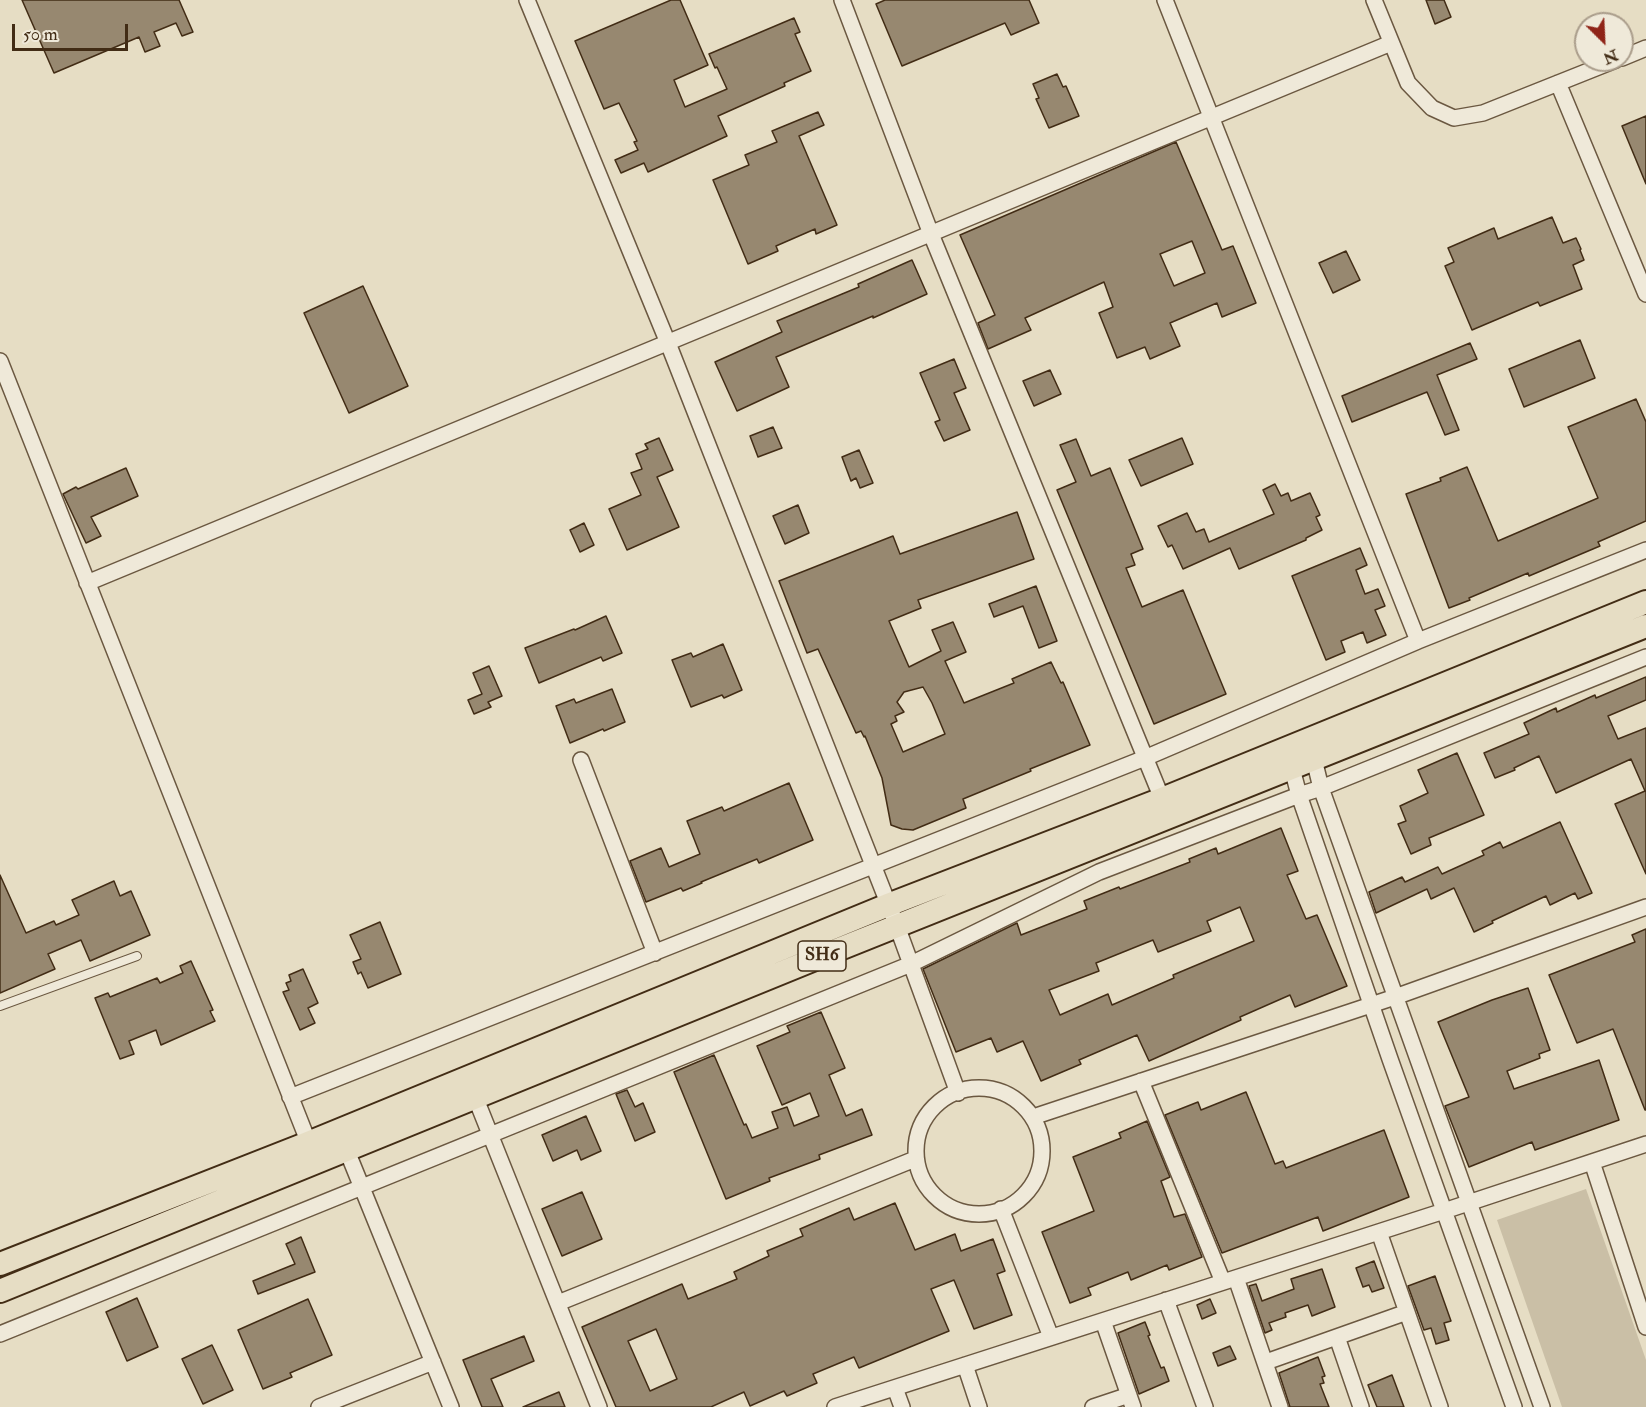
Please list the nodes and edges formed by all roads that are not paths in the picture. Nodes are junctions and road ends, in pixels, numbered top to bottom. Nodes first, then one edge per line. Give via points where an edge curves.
1 (526, 0) edge
2 (842, 0) edge
3 (1165, 0) edge
4 (1374, 0) edge
5 (1391, 43) junction
6 (1586, 72) edge
7 (1558, 83) junction
8 (1212, 117) junction
9 (931, 234) junction
10 (1646, 294) edge
11 (668, 343) junction
12 (0, 361) edge
13 (1646, 549) edge
14 (87, 583) junction
15 (1646, 602) edge
16 (1646, 626) edge
17 (1418, 641) junction
18 (1646, 657) edge
19 (1311, 749) junction
20 (1145, 758) junction
21 (1289, 758) junction
22 (581, 760) dead end
23 (1321, 788) junction
24 (1299, 795) junction
25 (1166, 808) junction
26 (873, 866) junction
27 (888, 905) junction
28 (1646, 907) edge
29 (897, 926) junction
30 (655, 952) junction
31 (137, 956) dead end
32 (911, 964) junction
33 (1395, 997) junction
34 (1371, 1005) junction
35 (0, 1006) edge
36 (1141, 1081) junction
37 (471, 1088) junction
38 (958, 1093) junction
39 (290, 1097) junction
40 (1033, 1117) junction
41 (490, 1135) junction
42 (342, 1140) junction
43 (1646, 1144) edge
44 (313, 1153) junction
45 (915, 1159) junction
46 (1592, 1162) junction
47 (362, 1187) junction
48 (1468, 1203) junction
49 (1001, 1209) junction
50 (1444, 1211) junction
51 (1379, 1232) junction
52 (1, 1263) edge
53 (1230, 1280) junction
54 (0, 1291) edge
55 (1166, 1300) junction
56 (558, 1303) junction
57 (1407, 1312) junction
58 (1103, 1321) junction
59 (1646, 1327) edge
60 (0, 1334) edge
61 (1051, 1337) junction
62 (1337, 1337) junction
63 (433, 1362) junction
64 (1266, 1362) junction
65 (964, 1365) junction
66 (895, 1388) junction
67 (1131, 1401) edge
68 (319, 1407) edge
69 (452, 1407) edge
70 (599, 1407) edge
71 (835, 1407) edge
72 (902, 1407) edge
73 (979, 1407) edge
74 (1093, 1407) edge
75 (1205, 1407) edge
76 (1280, 1407) edge
77 (1361, 1407) edge
78 (1440, 1407) edge
79 (1514, 1407) edge
80 (1542, 1407) edge

1 - 11 street
2 - 9 street
3 - 8 street
4 - 5 street
5 - 7 street via 1408,83 1432,108 1454,118 1484,113
5 - 8 street
6 - 7 street
7 - 10 street
8 - 9 street
8 - 17 street
9 - 11 street
9 - 20 street
11 - 14 street
11 - 26 street
12 - 14 street
13 - 17 street
14 - 39 street
15 - 19 main road, SH6
16 - 19 main road, SH6
17 - 20 street
18 - 23 street
19 - 21 main road, SH6
19 - 23 street
20 - 25 street
20 - 26 street
21 - 24 street
21 - 25 main road, SH6
22 - 30 street
23 - 24 street
23 - 33 street
24 - 32 street via 1099,872
24 - 34 street
25 - 27 main road, SH6
25 - 29 main road, SH6
26 - 27 street
26 - 30 street
27 - 29 street
27 - 37 main road, SH6
28 - 33 street
29 - 32 street
29 - 37 main road, SH6
30 - 39 street
31 - 35 lane
32 - 38 street
32 - 41 street
33 - 34 street
33 - 48 street
34 - 36 street
34 - 50 street
36 - 40 street
36 - 53 street
37 - 41 street
37 - 42 main road, SH6
38 - 40 street via 973,1087 993,1089 1016,1099
38 - 45 street via 945,1097 926,1114 916,1137
39 - 44 street
40 - 49 street via 1042,1142 1041,1165 1031,1187 1013,1205
41 - 47 street
41 - 56 street
42 - 44 main road, SH6
42 - 47 street
43 - 46 street
44 - 52 main road, SH6
44 - 54 main road, SH6
45 - 49 street via 924,1185 942,1203 964,1213 991,1214
45 - 56 street
46 - 48 street
46 - 59 street
47 - 60 street
47 - 63 street
48 - 50 street
48 - 80 street
49 - 61 street
50 - 51 street
50 - 79 street
51 - 53 street
51 - 57 street
53 - 55 street
53 - 64 street
55 - 58 street
55 - 75 street
56 - 70 street
57 - 62 street
57 - 78 street
58 - 61 street
58 - 67 street
61 - 65 street
62 - 64 street
62 - 77 street
63 - 68 street
63 - 69 street
64 - 76 street
65 - 66 street
65 - 73 street
66 - 71 street
66 - 72 street
67 - 74 street

